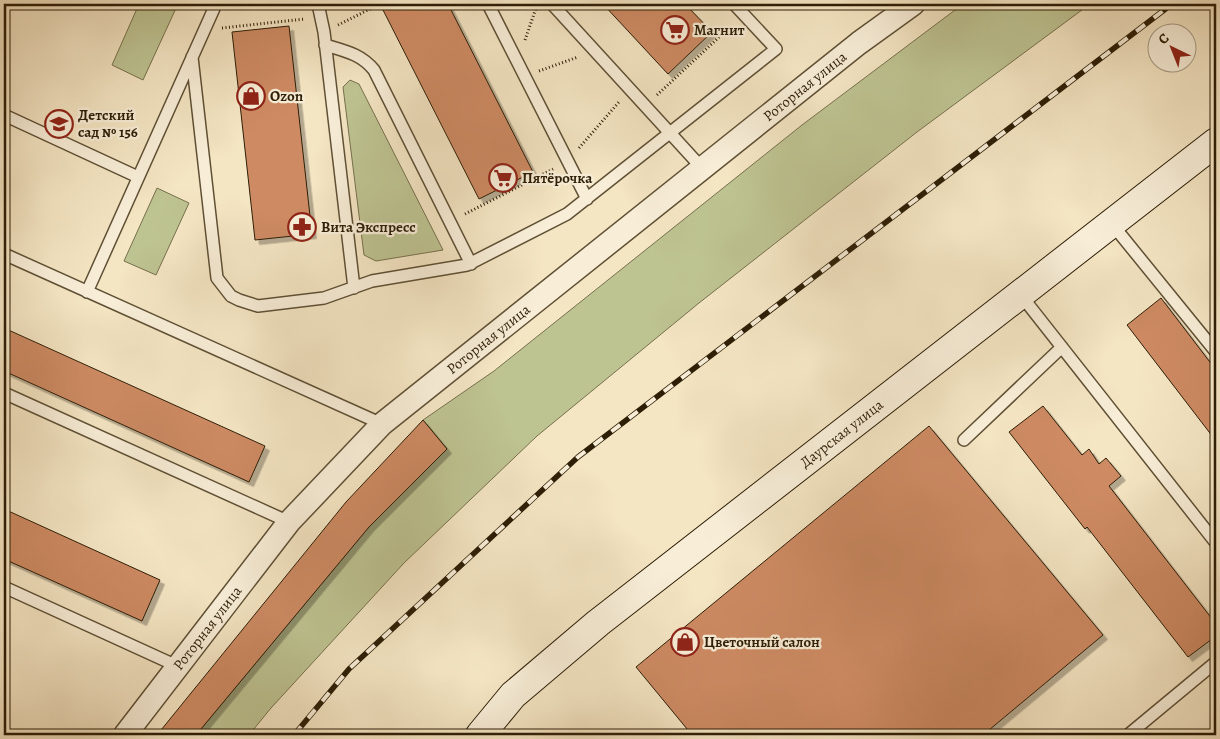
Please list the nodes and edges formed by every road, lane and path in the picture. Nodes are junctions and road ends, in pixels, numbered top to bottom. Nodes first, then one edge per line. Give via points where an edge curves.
1 (216, 4) edge
2 (318, 4) edge
3 (380, 4) edge
4 (488, 4) edge
5 (538, 4) edge
6 (552, 4) edge
7 (734, 4) edge
8 (913, 4) edge
9 (744, 14) junction
10 (321, 17) junction
11 (204, 30) junction
12 (324, 32) junction
13 (326, 45) junction
14 (595, 50) junction
15 (192, 57) junction
16 (517, 62) junction
17 (525, 77) junction
18 (629, 90) junction
19 (646, 106) junction
20 (4, 115) edge
21 (670, 133) junction
22 (1216, 142) edge
23 (568, 162) junction
24 (702, 168) junction
25 (138, 177) junction
26 (586, 199) junction
27 (450, 221) junction
28 (1112, 224) junction
29 (4, 254) edge
30 (471, 264) junction
31 (354, 288) junction
32 (87, 292) junction
33 (1020, 294) junction
34 (1062, 348) junction
35 (1216, 352) edge
36 (4, 393) edge
37 (382, 424) junction
38 (964, 440) dead end
39 (289, 522) junction
40 (1216, 544) edge
41 (4, 587) edge
42 (1216, 662) edge
43 (176, 666) junction
44 (125, 735) edge
45 (480, 735) edge
46 (1128, 735) edge

1 - 11 lane
2 - 10 lane
3 - 12 path
4 - 16 lane
5 - 16 path
6 - 14 lane
7 - 9 lane
8 - 24 street, Роторная улица
9 - 19 path
9 - 21 lane via 776,49
10 - 11 path
10 - 12 lane
11 - 15 lane
12 - 13 lane
13 - 27 lane via 354,53 374,70
13 - 31 lane
14 - 17 path
14 - 18 lane
15 - 25 lane
15 - 31 lane via 217,278 223,287 238,300 258,306 324,298
16 - 17 lane
17 - 23 lane
18 - 19 lane
18 - 23 path
19 - 21 lane
20 - 25 lane
21 - 24 lane
21 - 26 lane
22 - 28 street, Даурская улица
23 - 26 lane
23 - 27 path
24 - 37 street, Роторная улица
25 - 32 lane
26 - 30 lane via 555,221
27 - 30 lane
28 - 33 street, Даурская улица
28 - 35 lane
29 - 32 lane
30 - 31 lane via 372,281
32 - 37 lane
33 - 34 lane
33 - 45 street, Даурская улица via 598,623 513,695
34 - 38 lane
34 - 40 lane
36 - 39 lane
37 - 39 street, Роторная улица
39 - 43 street, Роторная улица
41 - 43 lane
42 - 46 lane
43 - 44 street, Роторная улица

